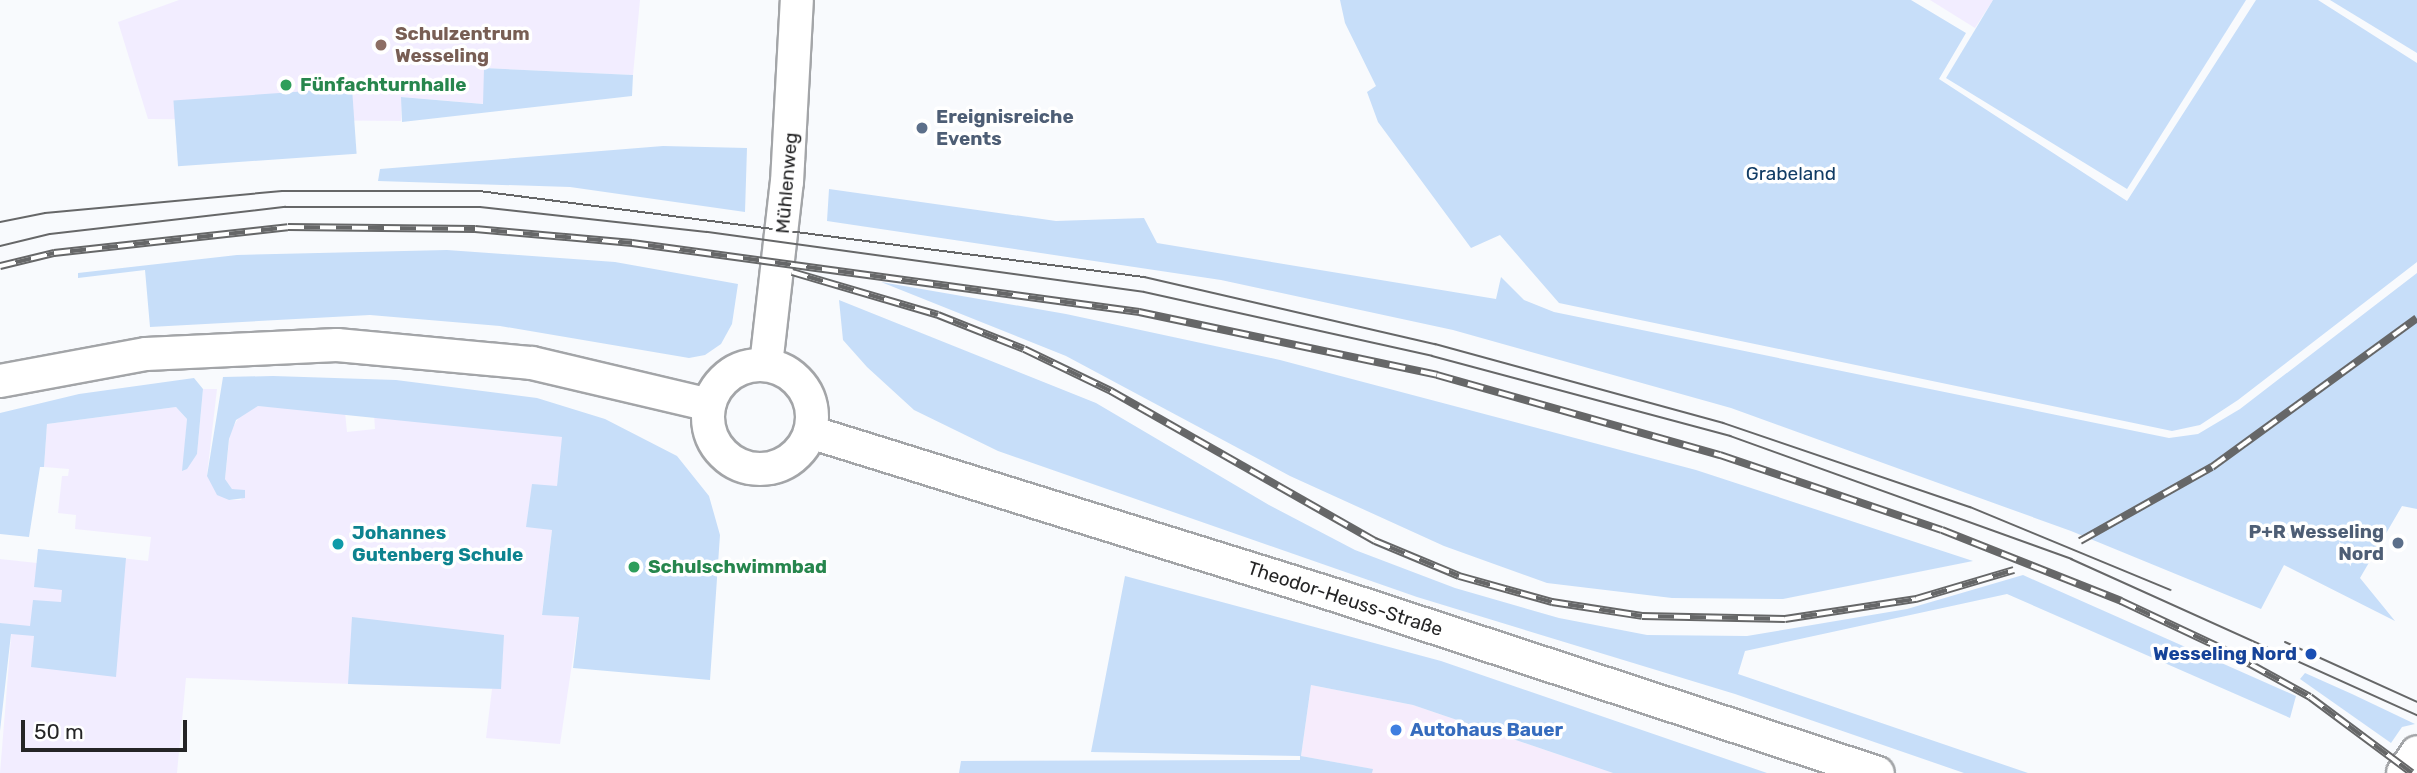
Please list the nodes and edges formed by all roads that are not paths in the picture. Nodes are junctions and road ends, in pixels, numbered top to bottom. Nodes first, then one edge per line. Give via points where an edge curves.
1 (797, 0) edge
2 (766, 365) junction
3 (0, 381) edge
4 (709, 405) junction
5 (810, 432) junction
6 (2417, 752) edge
7 (1878, 773) edge
8 (2403, 773) edge

1 - 2 main road, Mühlenweg via 787,182
2 - 4 main road via 747,366 730,374
2 - 5 main road via 781,369 804,389 810,402
3 - 4 main road via 146,354 337,345 532,363
4 - 5 main road via 711,435 723,453 742,466 779,466 798,453
5 - 7 main road, Theodor-Heuss-Straße via 1286,579
6 - 8 main road

